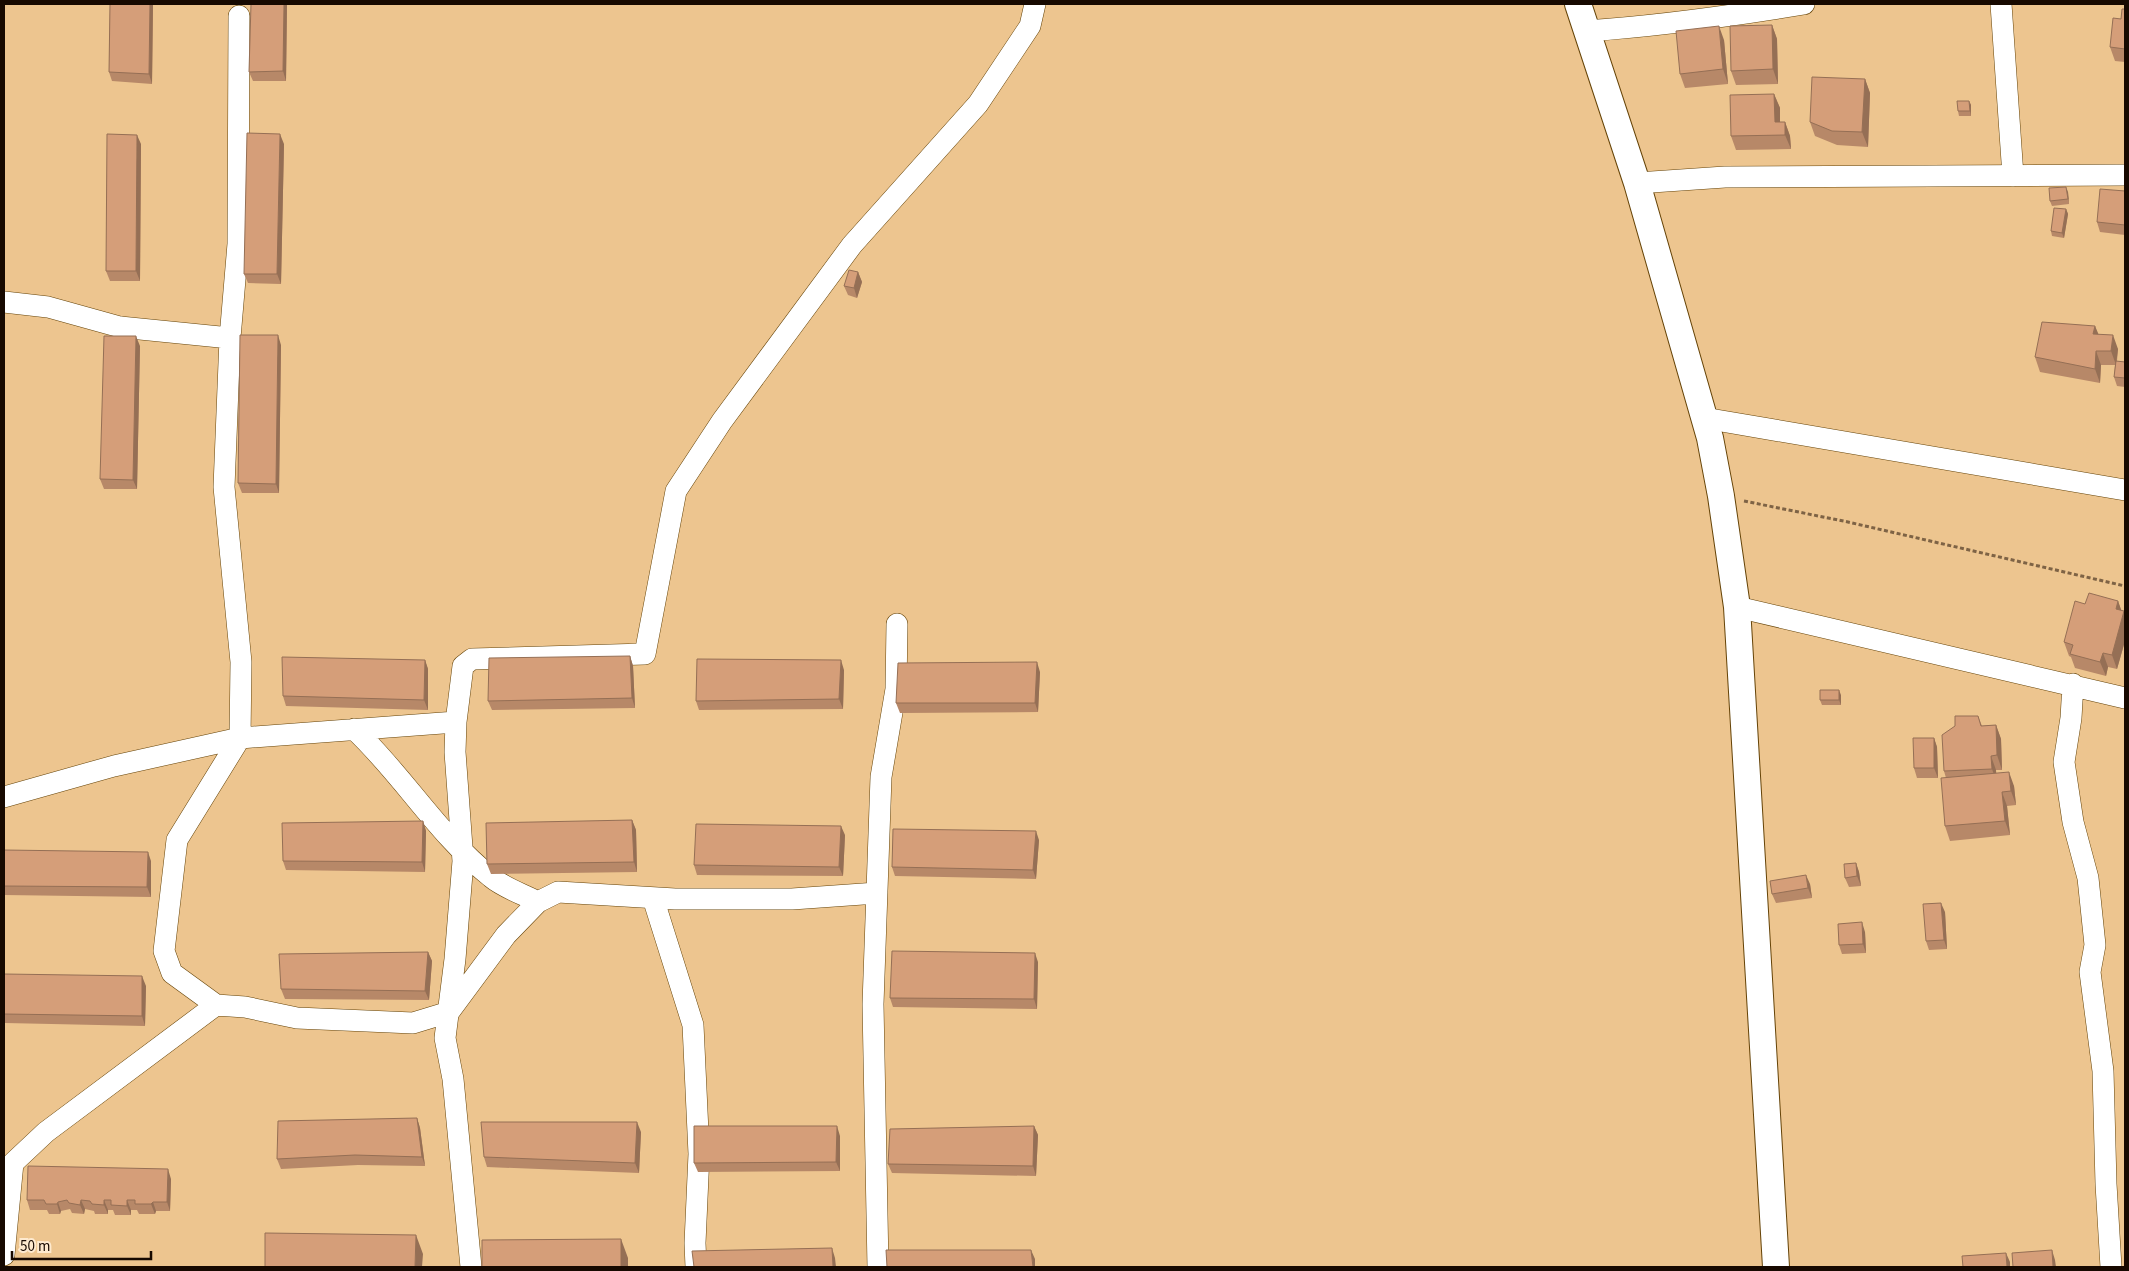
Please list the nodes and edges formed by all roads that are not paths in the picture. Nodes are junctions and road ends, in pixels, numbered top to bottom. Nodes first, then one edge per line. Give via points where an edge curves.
1 (1035, 4) edge
2 (1578, 4) edge
3 (1804, 4) edge
4 (2001, 4) edge
5 (239, 16) dead end
6 (1586, 31) junction
7 (2125, 174) edge
8 (2013, 176) junction
9 (1637, 182) junction
10 (4, 302) edge
11 (230, 338) junction
12 (1704, 418) junction
13 (2125, 490) edge
14 (1737, 607) junction
15 (897, 624) dead end
16 (2073, 684) junction
17 (2125, 698) edge
18 (456, 722) junction
19 (354, 729) junction
20 (240, 738) junction
21 (4, 797) edge
22 (463, 852) junction
23 (877, 893) junction
24 (653, 898) junction
25 (538, 902) junction
26 (216, 1005) junction
27 (449, 1012) junction
28 (4, 1255) edge
29 (471, 1267) edge
30 (696, 1267) edge
31 (878, 1267) edge
32 (1776, 1267) edge
33 (2111, 1267) edge

1 - 18 street via 1030,26 978,104 852,245 722,421 676,491 644,654 472,659 463,666
2 - 6 main road
3 - 6 street via 1734,16
4 - 8 street
5 - 11 street via 238,244
6 - 9 main road
7 - 8 street
8 - 9 street via 1726,177
9 - 12 main road
10 - 11 street via 48,308 120,327
11 - 20 street via 224,487 241,662
12 - 13 street
12 - 14 main road via 1722,496
14 - 16 street
14 - 32 main road
15 - 23 street via 896,689 881,777
16 - 17 street
16 - 33 street via 2064,762 2073,822 2088,878 2095,945 2090,972 2103,1071
18 - 19 street
18 - 22 street via 455,752
19 - 20 street
19 - 22 street
20 - 21 street via 114,766
20 - 26 street via 177,840 164,951 172,973
22 - 25 street via 492,878
22 - 27 street
23 - 24 street via 792,899
23 - 31 street via 874,1004
24 - 25 street via 558,892
24 - 30 street via 693,1025 699,1154
25 - 27 street via 506,935
26 - 27 street via 245,1007 297,1018 413,1024
26 - 28 street via 66,1116 13,1163
27 - 29 street via 445,1038 453,1079

